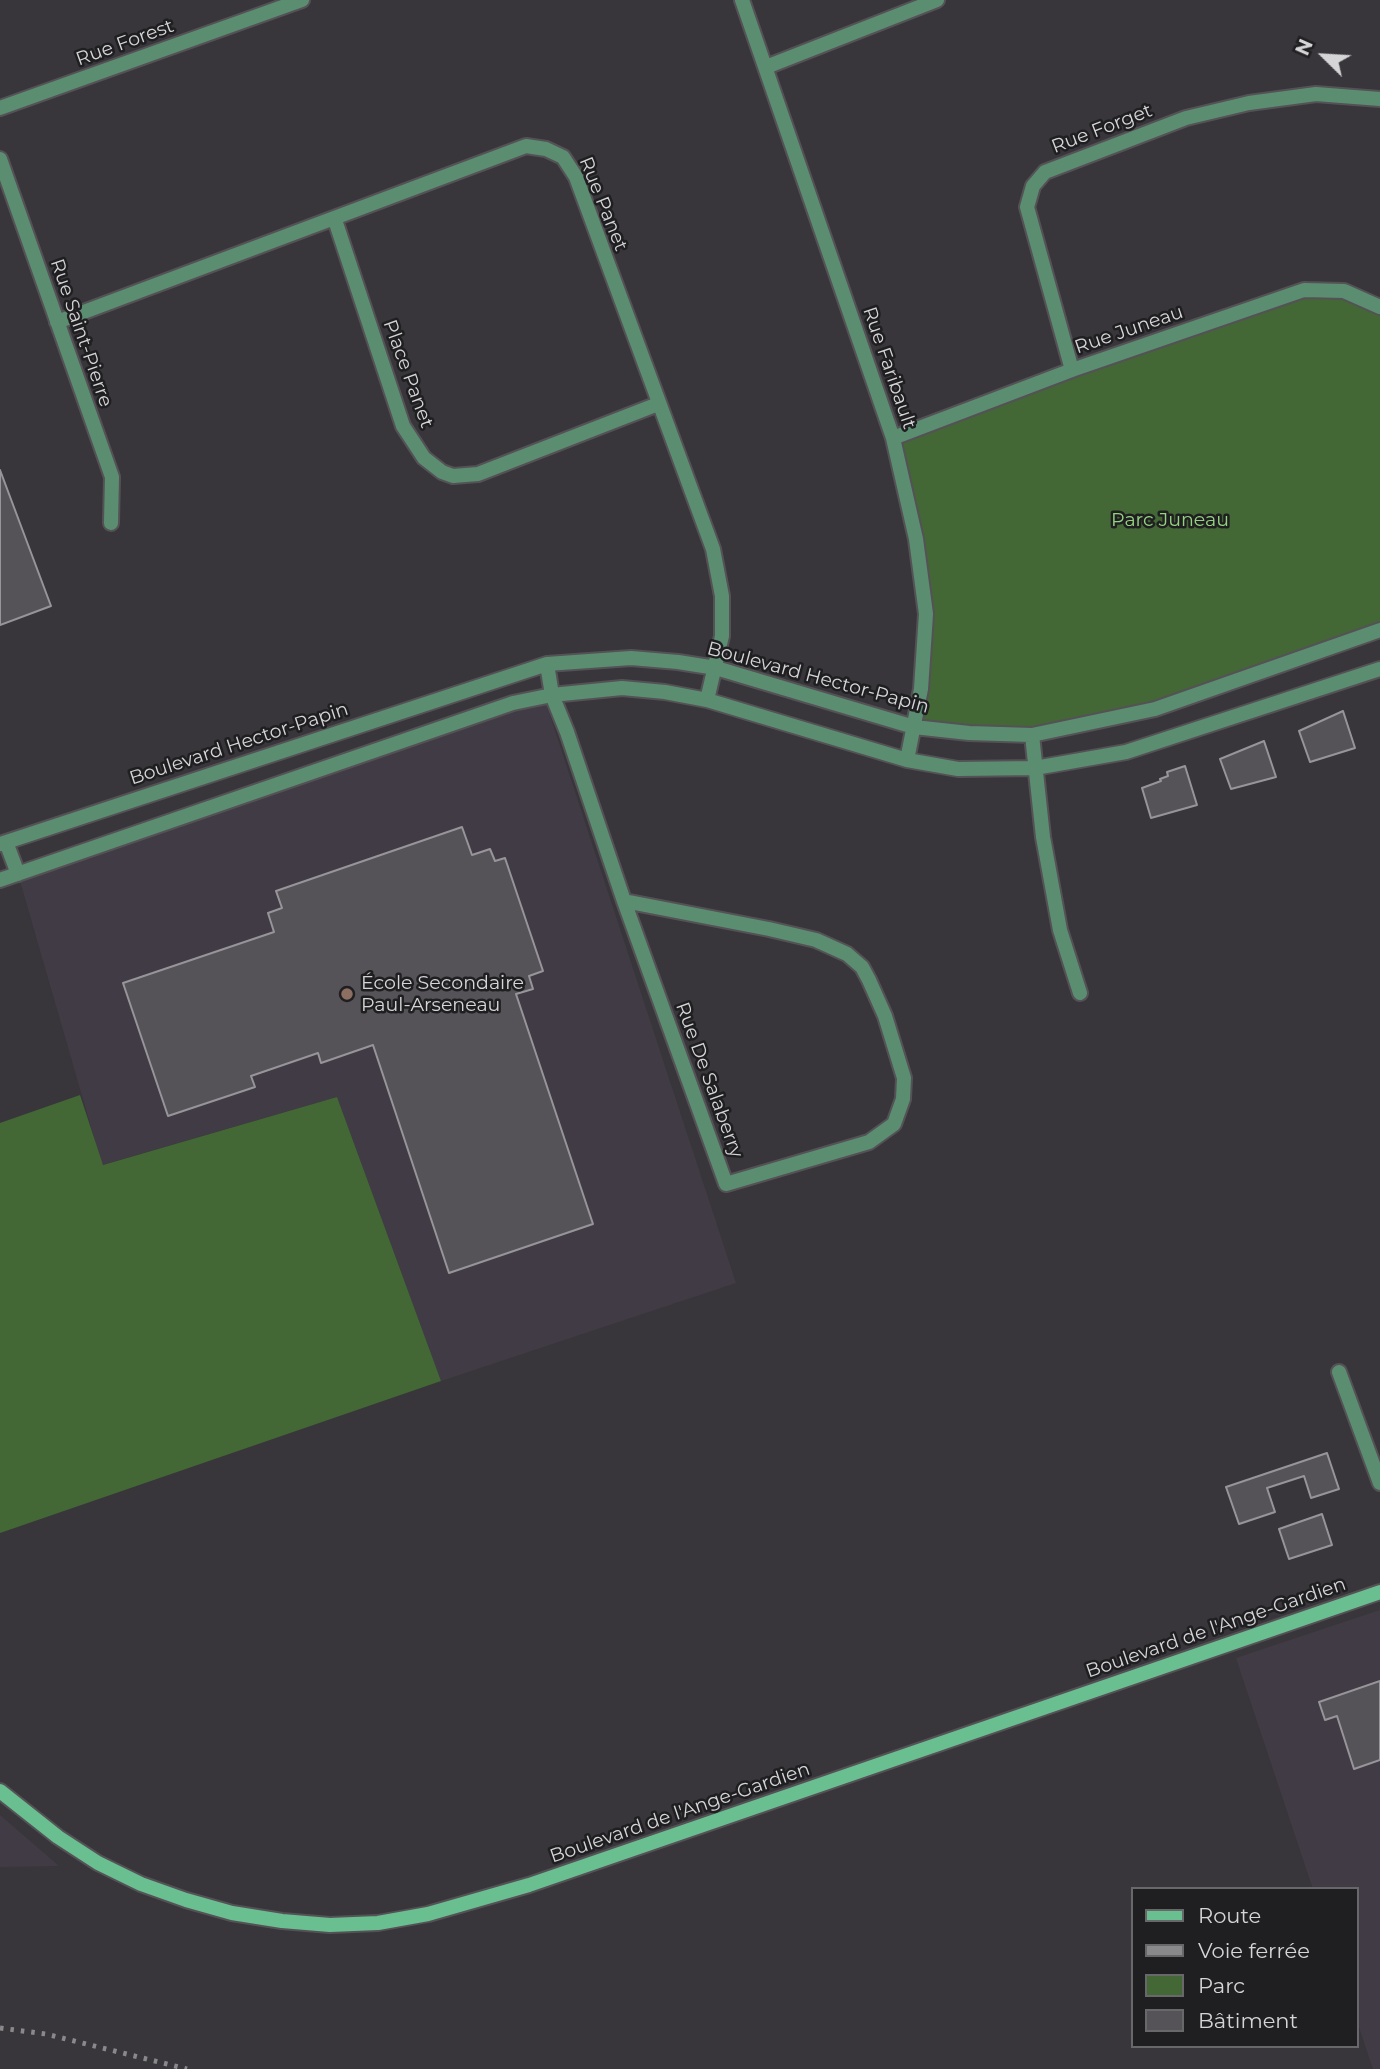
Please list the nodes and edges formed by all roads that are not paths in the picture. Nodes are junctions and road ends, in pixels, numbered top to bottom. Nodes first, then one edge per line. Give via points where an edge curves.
1 (302, 0) edge
2 (742, 0) edge
3 (937, 0) edge
4 (766, 67) junction
5 (1380, 99) edge
6 (0, 108) edge
7 (0, 159) edge
8 (335, 220) junction
9 (1380, 307) edge
10 (57, 322) junction
11 (1072, 370) junction
12 (658, 404) junction
13 (894, 439) junction
14 (111, 523) dead end
15 (1380, 630) edge
16 (547, 664) junction
17 (716, 668) junction
18 (1380, 669) edge
19 (552, 695) junction
20 (707, 700) junction
21 (914, 727) junction
22 (1032, 735) junction
23 (907, 761) junction
24 (1035, 768) junction
25 (3, 843) edge
26 (18, 874) junction
27 (0, 880) edge
28 (624, 901) junction
29 (1080, 993) dead end
30 (1339, 1372) dead end
31 (1380, 1483) edge
32 (1380, 1592) edge
33 (0, 1791) edge

1 - 6 street, Rue Forest
2 - 4 street, Rue Faribault
3 - 4 street
4 - 13 street, Rue Faribault
5 - 11 street, Rue Forget via 1316,94 1249,103 1186,118 1045,172 1033,186 1027,207
7 - 10 street, Rue Saint-Pierre
8 - 10 street, Rue Panet
8 - 12 street, Place Panet via 403,426 424,458 442,472 478,474
8 - 12 street, Rue Panet via 526,146 563,157 576,177
9 - 11 street, Rue Juneau via 1344,290 1304,290
10 - 14 street, Rue Saint-Pierre via 111,477
11 - 13 street, Rue Juneau
12 - 17 street, Rue Panet via 713,549 722,596
13 - 21 street, Rue Faribault via 916,539 926,614 922,689
15 - 22 street, Boulevard Hector-Papin via 1155,709
16 - 17 street, Boulevard Hector-Papin via 631,658
16 - 19 street, Rue De Salaberry
16 - 25 street, Boulevard Hector-Papin
17 - 20 street, Rue Panet
17 - 21 street, Boulevard Hector-Papin
18 - 24 street via 1126,752
19 - 20 street via 622,688
19 - 26 street via 513,703
19 - 28 street, Rue De Salaberry
20 - 23 street
21 - 22 street, Boulevard Hector-Papin
21 - 23 street, Rue Faribault
22 - 24 street
23 - 24 street via 958,768
24 - 29 street via 1060,930
25 - 26 street, Boulevard Hector-Papin
26 - 27 street
28 - 28 street, Rue De Salaberry via 726,1184 869,1142 894,1124 904,1078 869,980 847,954 816,940
30 - 31 street
32 - 33 main road, Boulevard de l'Ange-Gardien via 529,1885 378,1923 282,1921 186,1900 98,1863

